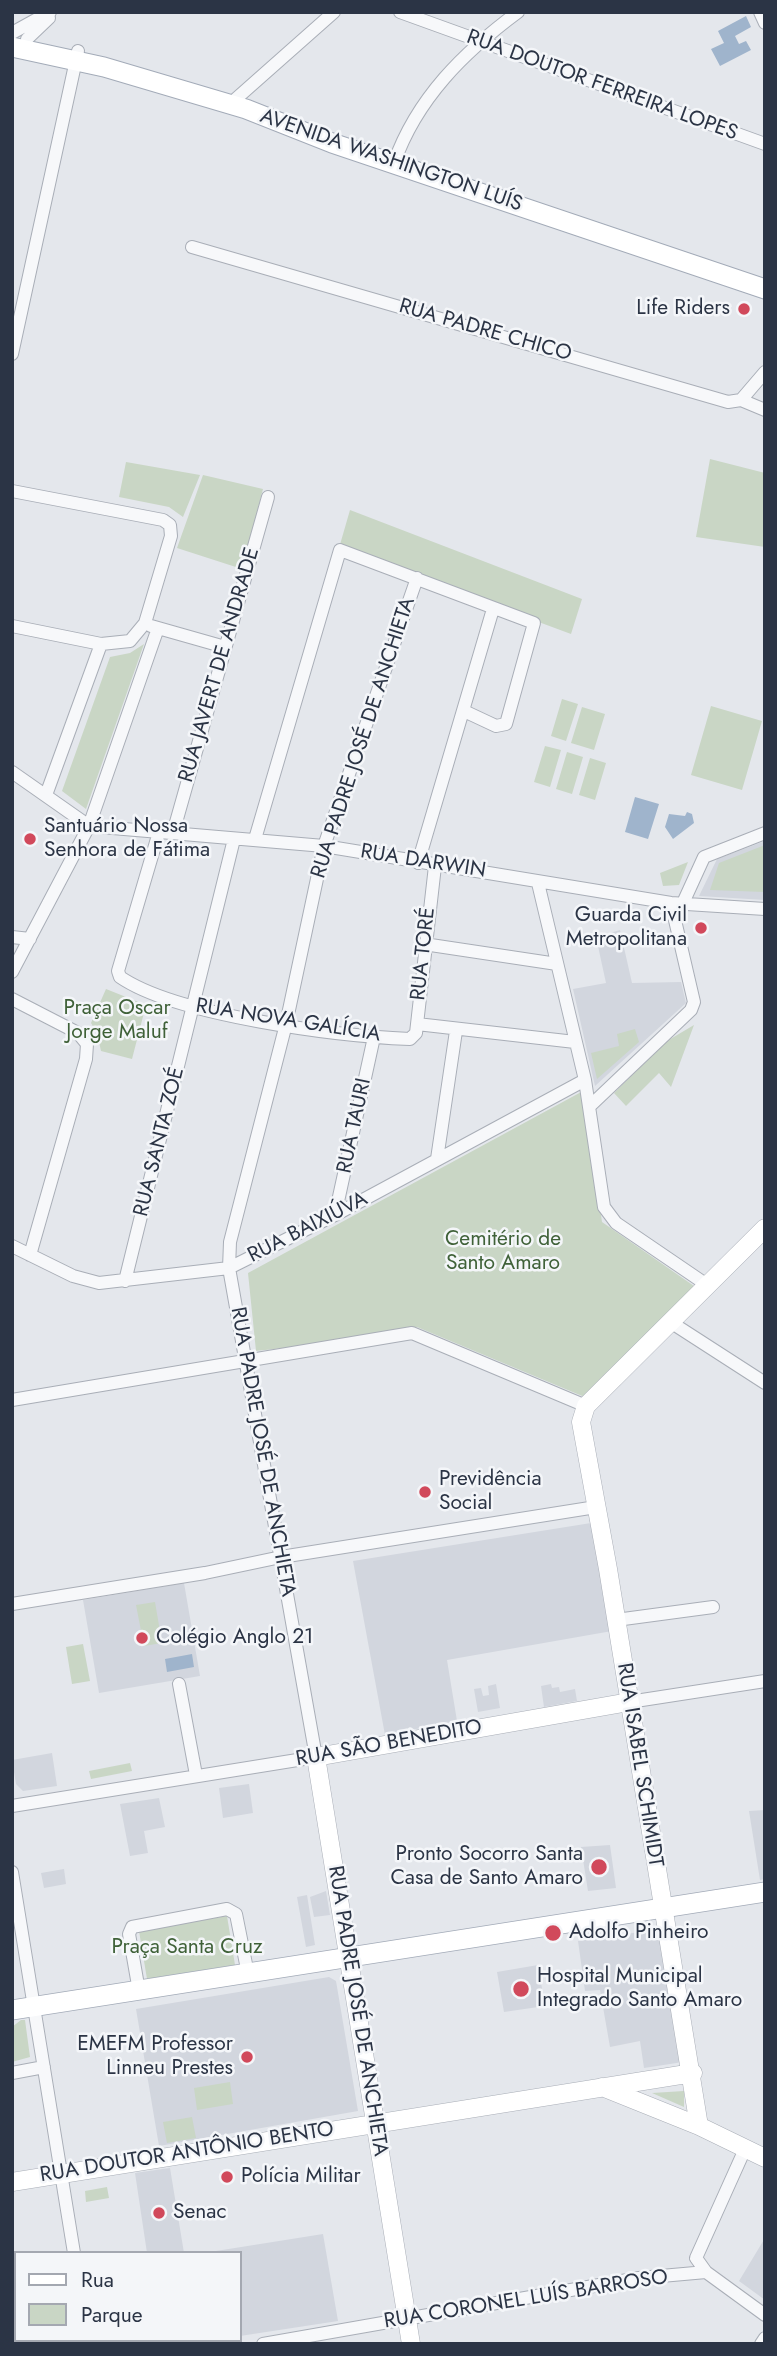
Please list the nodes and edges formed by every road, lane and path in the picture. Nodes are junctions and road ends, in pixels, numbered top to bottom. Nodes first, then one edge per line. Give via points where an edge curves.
1 (53, 12) edge
2 (334, 12) edge
3 (400, 12) edge
4 (518, 12) edge
5 (760, 12) edge
6 (765, 23) edge
7 (16, 39) edge
8 (478, 42) junction
9 (76, 56) junction
10 (55, 57) junction
11 (71, 82) junction
12 (233, 101) junction
13 (765, 144) edge
14 (396, 158) junction
15 (192, 247) dead end
16 (765, 278) edge
17 (765, 289) edge
18 (12, 354) edge
19 (765, 372) edge
20 (741, 400) junction
21 (765, 410) edge
22 (12, 491) edge
23 (268, 497) dead end
24 (417, 578) junction
25 (493, 609) junction
26 (145, 623) junction
27 (12, 626) edge
28 (158, 628) junction
29 (101, 644) junction
30 (225, 647) junction
31 (464, 711) junction
32 (12, 772) edge
33 (46, 795) junction
34 (89, 826) junction
35 (159, 832) junction
36 (173, 833) junction
37 (765, 833) edge
38 (234, 839) junction
39 (255, 839) junction
40 (324, 846) junction
41 (418, 863) junction
42 (435, 866) junction
43 (538, 883) junction
44 (677, 903) junction
45 (765, 909) edge
46 (12, 937) edge
47 (30, 939) junction
48 (424, 944) junction
49 (557, 964) junction
50 (12, 972) edge
51 (12, 999) edge
52 (194, 1008) junction
53 (286, 1024) junction
54 (417, 1024) junction
55 (456, 1031) junction
56 (374, 1037) junction
57 (410, 1039) joint
58 (575, 1042) junction
59 (585, 1080) junction
60 (590, 1106) junction
61 (437, 1159) junction
62 (335, 1215) junction
63 (765, 1228) edge
64 (12, 1246) edge
65 (30, 1255) junction
66 (229, 1268) junction
67 (125, 1281) junction
68 (707, 1285) junction
69 (672, 1323) junction
70 (247, 1359) junction
71 (765, 1383) edge
72 (12, 1400) edge
73 (586, 1406) junction
74 (596, 1507) junction
75 (281, 1557) junction
76 (12, 1604) edge
77 (713, 1607) dead end
78 (616, 1620) junction
79 (765, 1681) edge
80 (179, 1684) dead end
81 (629, 1702) junction
82 (316, 1757) junction
83 (196, 1775) junction
84 (12, 1806) edge
85 (12, 1872) edge
86 (765, 1892) edge
87 (662, 1908) junction
88 (348, 1958) junction
89 (248, 1974) junction
90 (139, 1991) junction
91 (34, 2007) junction
92 (12, 2010) edge
93 (44, 2067) junction
94 (12, 2073) edge
95 (693, 2073) junction
96 (602, 2087) junction
97 (376, 2123) junction
98 (699, 2126) junction
99 (746, 2149) junction
100 (765, 2158) edge
101 (61, 2174) junction
102 (12, 2182) edge
103 (74, 2251) edge
104 (706, 2272) junction
105 (765, 2315) edge
106 (407, 2319) junction
107 (765, 2338) edge
108 (269, 2343) edge
109 (411, 2344) edge
110 (761, 2344) edge

1 - 7 street
2 - 12 street
3 - 8 street, RUA DOUTOR FERREIRA LOPES
4 - 8 street
5 - 6 street
7 - 9 main road, AVENIDA WASHINGTON LUÍS
7 - 10 main road, AVENIDA WASHINGTON LUÍS
8 - 13 street, RUA DOUTOR FERREIRA LOPES
8 - 14 street via 437,86
9 - 10 main road, AVENIDA WASHINGTON LUÍS
9 - 11 street
9 - 12 main road, AVENIDA WASHINGTON LUÍS
10 - 11 street
11 - 18 street
12 - 14 main road, AVENIDA WASHINGTON LUÍS
14 - 16 main road, AVENIDA WASHINGTON LUÍS
14 - 17 main road, AVENIDA WASHINGTON LUÍS
15 - 20 street, RUA PADRE CHICO via 728,402
19 - 20 street
20 - 21 street, RUA PADRE CHICO
22 - 26 street via 163,520 170,526
23 - 30 street, RUA JAVERT DE ANDRADE
24 - 25 street
24 - 39 street via 344,550 338,552
24 - 40 street, RUA PADRE JOSÉ DE ANCHIETA
25 - 31 street
25 - 31 street via 535,626 506,724 496,726
26 - 28 street
26 - 29 street via 130,641
27 - 29 street
28 - 30 street
28 - 34 street
29 - 33 street
30 - 36 street, RUA JAVERT DE ANDRADE
31 - 41 street
32 - 33 street
33 - 34 street
34 - 35 street, RUA DARWIN
34 - 47 street
35 - 36 street, RUA DARWIN
35 - 52 street, RUA NOVA GALÍCIA via 118,971 128,982
36 - 38 street, RUA DARWIN
37 - 44 street via 704,858
38 - 39 street, RUA DARWIN
38 - 52 street, RUA SANTA ZOÉ
39 - 40 street, RUA DARWIN
40 - 41 street, RUA DARWIN
40 - 53 street, RUA PADRE JOSÉ DE ANCHIETA
41 - 42 street, RUA DARWIN
42 - 43 street, RUA DARWIN
42 - 48 street, RUA TORÉ
43 - 44 street, RUA DARWIN
43 - 49 street
44 - 45 street, RUA DARWIN
44 - 60 street via 694,1002 691,1010
46 - 47 street
47 - 50 street
48 - 49 street
48 - 54 street, RUA TORÉ
49 - 58 street
51 - 65 street via 78,1033 87,1044
52 - 53 street, RUA NOVA GALÍCIA
52 - 67 street, RUA SANTA ZOÉ
53 - 56 street, RUA NOVA GALÍCIA
53 - 66 street, RUA PADRE JOSÉ DE ANCHIETA via 230,1242
54 - 55 street
54 - 57 street, RUA TORÉ
55 - 58 street
55 - 61 street
56 - 57 street, RUA NOVA GALÍCIA
56 - 62 street, RUA TAURI
58 - 59 street
59 - 60 street
59 - 61 street, RUA BAIXIÚVA
60 - 68 street via 609,1216
61 - 62 street, RUA BAIXIÚVA
62 - 66 street, RUA BAIXIÚVA
63 - 68 street
64 - 65 street, RUA BAIXIÚVA
65 - 67 street, RUA BAIXIÚVA via 73,1276 99,1283
66 - 67 street, RUA BAIXIÚVA
66 - 70 street, RUA PADRE JOSÉ DE ANCHIETA
68 - 69 street
69 - 71 street
69 - 73 street
70 - 72 street
70 - 73 street via 412,1333
70 - 75 street, RUA PADRE JOSÉ DE ANCHIETA
73 - 74 street, RUA ISABEL SCHIMIDT via 581,1422
74 - 75 street
74 - 78 street, RUA ISABEL SCHIMIDT
75 - 76 street
75 - 82 street, RUA PADRE JOSÉ DE ANCHIETA
77 - 78 street
78 - 81 street, RUA ISABEL SCHIMIDT
79 - 81 street, RUA SÃO BENEDITO
80 - 83 street
81 - 82 street, RUA SÃO BENEDITO
81 - 87 street, RUA ISABEL SCHIMIDT
82 - 83 street, RUA SÃO BENEDITO
82 - 88 street, RUA PADRE JOSÉ DE ANCHIETA
83 - 84 street, RUA SÃO BENEDITO
85 - 91 street
86 - 87 main road
87 - 88 main road
87 - 95 street, RUA ISABEL SCHIMIDT
88 - 89 main road
88 - 97 street, RUA PADRE JOSÉ DE ANCHIETA
89 - 90 main road
89 - 90 street via 236,1914 227,1909 132,1927 129,1934
90 - 91 main road
91 - 92 main road
91 - 93 street
93 - 94 street
93 - 101 street
95 - 96 street, RUA DOUTOR ANTÔNIO BENTO
95 - 98 street, RUA ISABEL SCHIMIDT
96 - 97 street, RUA DOUTOR ANTÔNIO BENTO
96 - 98 street
97 - 101 street, RUA DOUTOR ANTÔNIO BENTO
97 - 106 street, RUA PADRE JOSÉ DE ANCHIETA
98 - 99 street
99 - 100 street
99 - 104 street via 696,2254
101 - 102 street, RUA DOUTOR ANTÔNIO BENTO
101 - 103 street
104 - 105 street
104 - 106 street, RUA CORONEL LUÍS BARROSO via 639,2278
106 - 108 street, RUA CORONEL LUÍS BARROSO
106 - 109 street, RUA PADRE JOSÉ DE ANCHIETA
107 - 110 street

